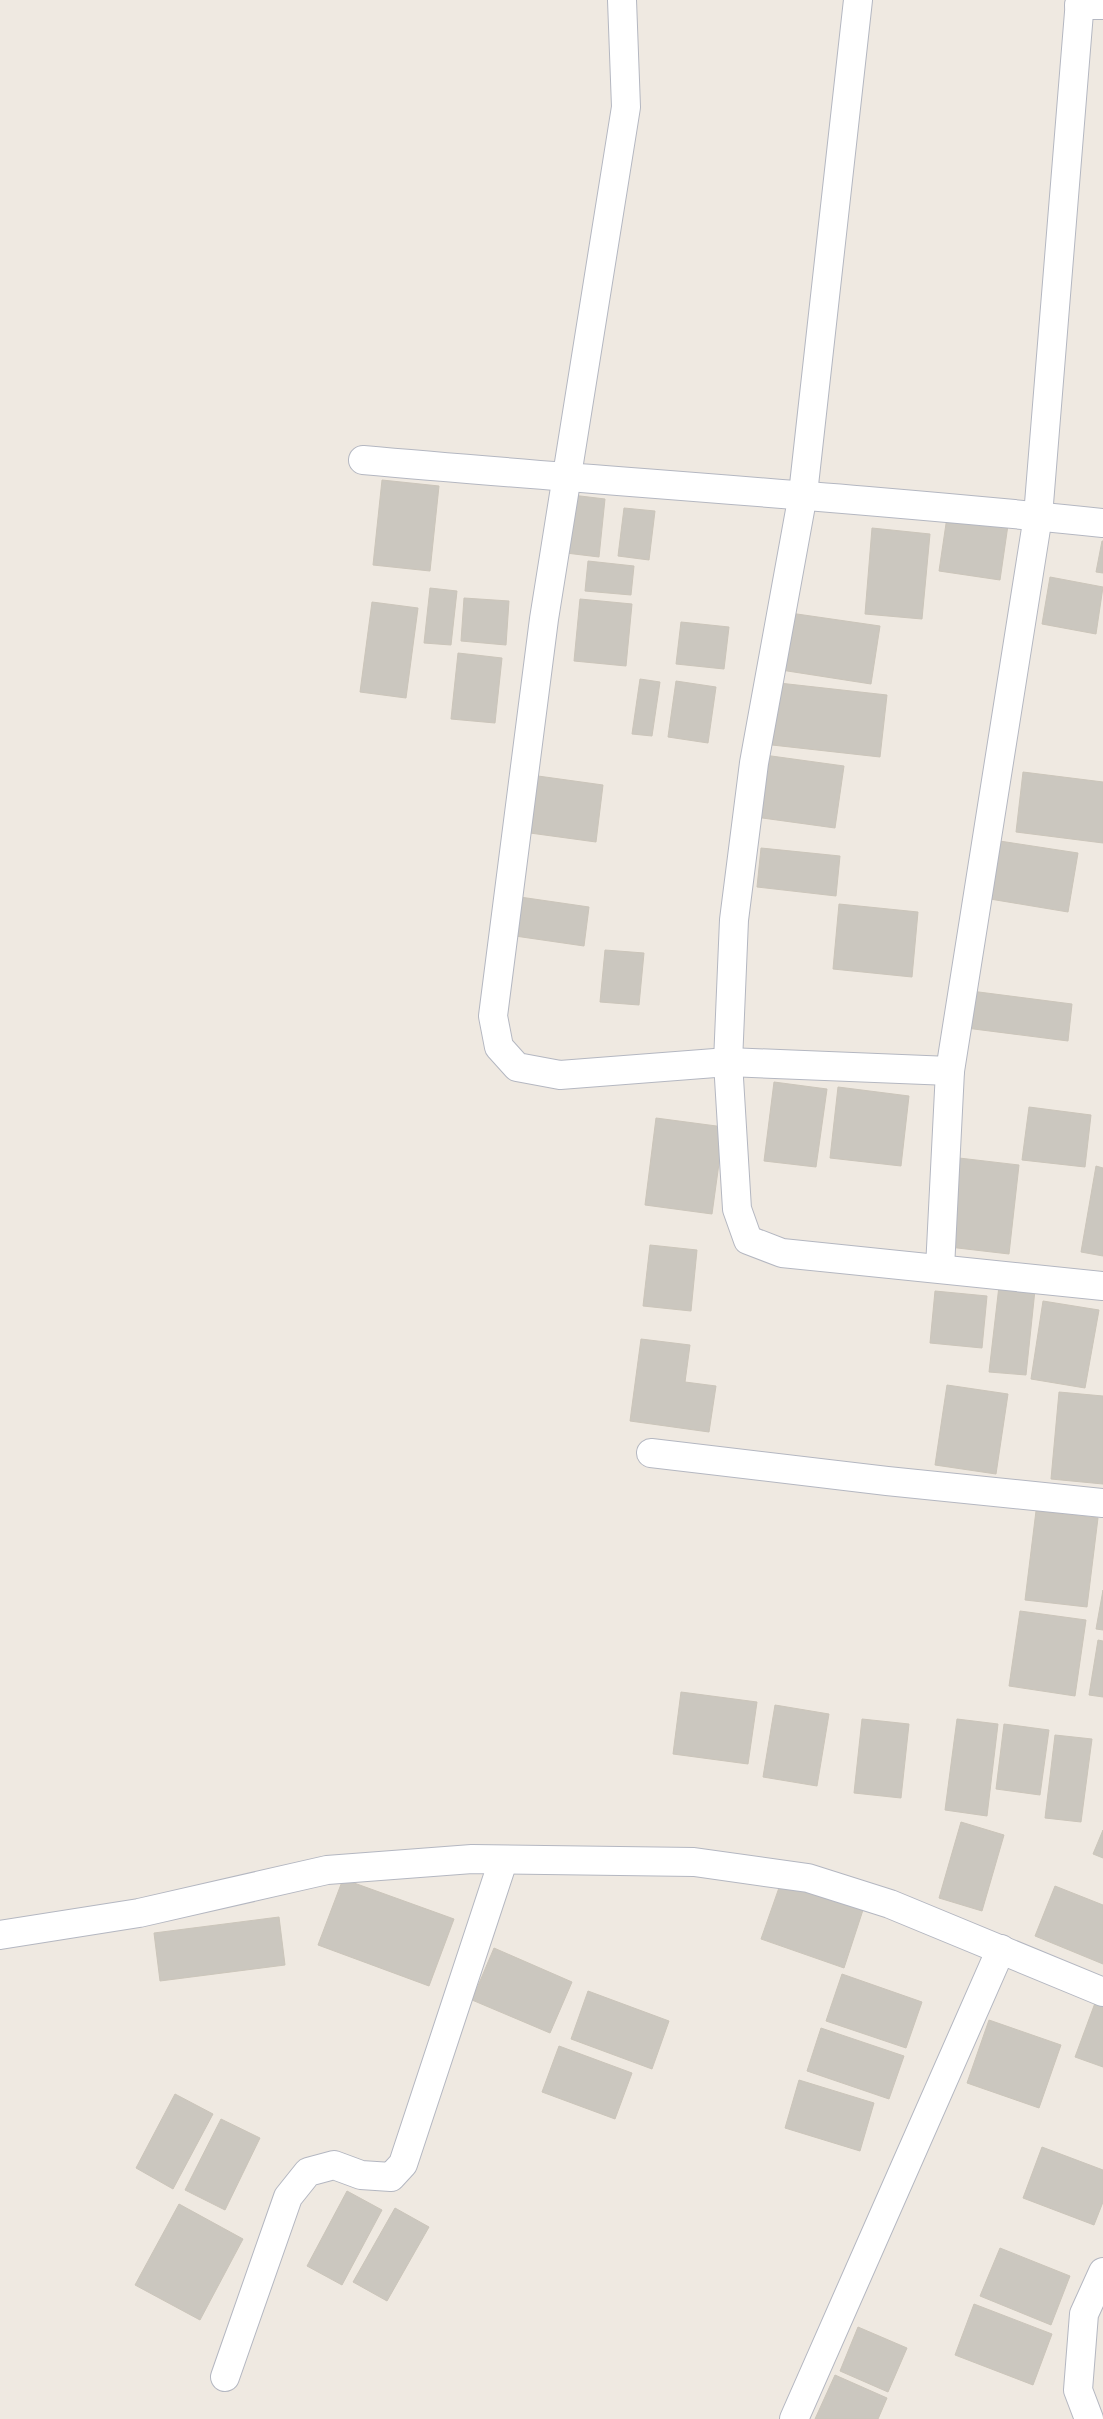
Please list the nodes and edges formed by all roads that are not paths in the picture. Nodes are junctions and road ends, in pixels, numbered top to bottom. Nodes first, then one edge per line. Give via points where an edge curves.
1 (622, 0) edge
2 (858, 0) edge
3 (1087, 3) edge
4 (363, 460) dead end
5 (565, 478) junction
6 (803, 494) junction
7 (1038, 516) junction
8 (1103, 523) edge
9 (728, 1062) junction
10 (950, 1071) junction
11 (940, 1268) junction
12 (1103, 1286) edge
13 (650, 1453) dead end
14 (1103, 1502) edge
15 (503, 1861) junction
16 (0, 1935) edge
17 (1001, 1949) junction
18 (1103, 1992) edge
19 (1103, 2272) edge
20 (225, 2377) dead end
21 (794, 2419) edge
22 (1089, 2419) edge

1 - 5 street via 626,107
2 - 6 street
3 - 7 street
4 - 5 street
5 - 6 street
5 - 9 street via 493,1016 499,1046 517,1067 560,1075
6 - 7 street
6 - 9 street via 754,763 734,920
7 - 8 street
7 - 10 street
9 - 10 street
9 - 11 street via 738,1209 748,1240 782,1253
10 - 11 street
11 - 12 street
13 - 14 street
15 - 16 street via 472,1859 327,1870 139,1913
15 - 17 street via 694,1862 808,1878 890,1904
15 - 20 street via 403,2164 391,2176 361,2175 334,2165 308,2172 288,2197
17 - 18 street
17 - 21 street
19 - 22 street via 1084,2314 1078,2390

